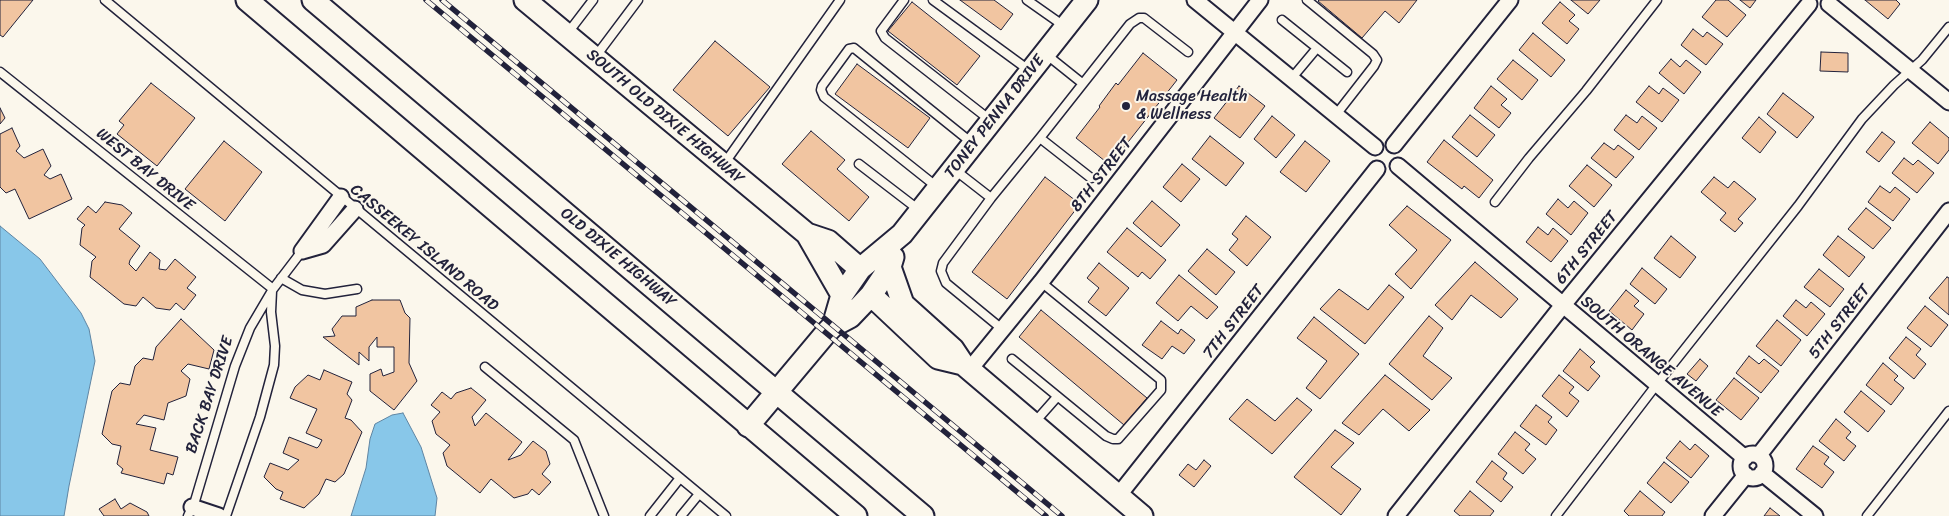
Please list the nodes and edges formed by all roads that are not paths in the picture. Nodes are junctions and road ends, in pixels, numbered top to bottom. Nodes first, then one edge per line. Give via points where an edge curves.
1 (104, 0) edge
2 (247, 0) edge
3 (313, 0) edge
4 (525, 0) edge
5 (593, 0) edge
6 (638, 0) edge
7 (840, 0) edge
8 (904, 0) edge
9 (933, 0) edge
10 (1027, 0) edge
11 (1086, 0) edge
12 (1195, 0) edge
13 (1260, 0) edge
14 (1307, 0) edge
15 (1510, 0) edge
16 (1657, 0) edge
17 (1808, 2) edge
18 (1830, 2) edge
19 (1282, 20) dead end
20 (1949, 27) edge
21 (1065, 28) junction
22 (1235, 32) junction
23 (566, 35) junction
24 (1317, 48) junction
25 (1188, 52) dead end
26 (1045, 53) junction
27 (594, 58) junction
28 (1910, 70) junction
29 (0, 72) edge
30 (1031, 72) junction
31 (1347, 72) dead end
32 (1291, 79) junction
33 (1082, 83) junction
34 (1949, 102) edge
35 (1335, 116) junction
36 (992, 121) junction
37 (1040, 138) junction
38 (973, 144) junction
39 (1394, 145) junction
40 (1375, 147) junction
41 (859, 164) dead end
42 (722, 165) junction
43 (1398, 166) junction
44 (954, 169) junction
45 (1377, 170) junction
46 (1091, 178) dead end
47 (939, 188) junction
48 (340, 197) junction
49 (991, 198) junction
50 (1495, 202) dead end
51 (355, 209) junction
52 (920, 211) junction
53 (1949, 211) edge
54 (807, 234) junction
55 (902, 234) junction
56 (302, 251) junction
57 (890, 267) junction
58 (860, 269) junction
59 (281, 278) junction
60 (1041, 282) junction
61 (272, 289) junction
62 (357, 289) dead end
63 (842, 295) junction
64 (870, 295) junction
65 (1563, 305) junction
66 (834, 326) junction
67 (1002, 329) junction
68 (1012, 359) dead end
69 (485, 367) dead end
70 (966, 367) junction
71 (1657, 384) junction
72 (776, 391) junction
73 (1057, 397) junction
74 (1949, 411) edge
75 (1034, 424) junction
76 (748, 426) junction
77 (1752, 456) junction
78 (1762, 473) junction
79 (1746, 475) junction
80 (680, 478) junction
81 (699, 494) junction
82 (1118, 496) junction
83 (190, 512) edge
84 (219, 516) edge
85 (226, 516) edge
86 (604, 516) edge
87 (650, 516) edge
88 (681, 516) edge
89 (726, 516) edge
90 (856, 516) edge
91 (923, 516) edge
92 (1142, 516) edge
93 (1396, 516) edge
94 (1556, 516) edge
95 (1713, 516) edge
96 (1815, 516) edge
97 (1867, 516) edge

1 - 48 lane, CASSEEKEY ISLAND ROAD
2 - 76 street
3 - 72 street, OLD DIXIE HIGHWAY
4 - 23 street, SOUTH OLD DIXIE HIGHWAY
5 - 23 lane
6 - 27 lane
7 - 42 lane
8 - 36 lane via 881,31 885,38
9 - 30 lane
10 - 21 lane
11 - 21 street, TONEY PENNA DRIVE
12 - 22 street
13 - 22 street, 8TH STREET
14 - 35 lane via 1377,60
15 - 39 street
16 - 50 lane
17 - 18 street via 1819,9
17 - 65 street, 6TH STREET
18 - 28 street
19 - 24 lane
20 - 28 lane
21 - 26 street, TONEY PENNA DRIVE
22 - 32 street
22 - 60 street, 8TH STREET
23 - 27 street, SOUTH OLD DIXIE HIGHWAY
24 - 31 lane
24 - 32 lane
25 - 33 lane via 1150,21 1139,18 1130,24
26 - 30 street, TONEY PENNA DRIVE
26 - 33 lane
27 - 42 street, SOUTH OLD DIXIE HIGHWAY
28 - 34 street
28 - 71 lane via 1862,119 1798,206
29 - 61 lane, WEST BAY DRIVE
30 - 36 street, TONEY PENNA DRIVE
32 - 35 street
33 - 37 lane
35 - 40 street
36 - 38 street, TONEY PENNA DRIVE
37 - 46 lane
37 - 49 lane
38 - 44 street, TONEY PENNA DRIVE
38 - 47 lane via 854,48 849,49 822,86 820,90 824,97
39 - 40 street via 1382,143
39 - 43 street via 1400,152
40 - 45 street via 1371,156
41 - 52 lane
42 - 54 street, SOUTH OLD DIXIE HIGHWAY
43 - 45 street via 1386,172
43 - 65 street, SOUTH ORANGE AVENUE
44 - 47 street, TONEY PENNA DRIVE
44 - 49 lane
45 - 82 street, 7TH STREET
47 - 52 street, TONEY PENNA DRIVE
48 - 51 lane, CASSEEKEY ISLAND ROAD
48 - 56 street, BACK BAY DRIVE
49 - 67 lane via 943,263 941,271 946,283
51 - 56 street via 323,245
51 - 80 lane, CASSEEKEY ISLAND ROAD
52 - 55 street, TONEY PENNA DRIVE
53 - 77 street, 5TH STREET
54 - 58 street, SOUTH OLD DIXIE HIGHWAY via 828,241
54 - 63 street, SOUTH OLD DIXIE HIGHWAY
55 - 57 street, TONEY PENNA DRIVE
55 - 58 street, TONEY PENNA DRIVE
56 - 59 lane, BACK BAY DRIVE
57 - 64 street, TONEY PENNA DRIVE
57 - 70 street via 903,304 952,349
58 - 63 street, TONEY PENNA DRIVE
59 - 61 lane, BACK BAY DRIVE
59 - 62 lane via 302,290 325,294
60 - 67 street, 8TH STREET
60 - 73 lane via 1161,380 1160,390 1118,439 1106,436
61 - 83 lane, BACK BAY DRIVE via 250,328 235,366
61 - 85 lane via 274,365
63 - 66 street, TONEY PENNA DRIVE
64 - 66 street, TONEY PENNA DRIVE via 850,317
64 - 70 street via 938,358
65 - 71 street, SOUTH ORANGE AVENUE
65 - 93 street, 6TH STREET
66 - 72 street, TONEY PENNA DRIVE
67 - 70 street, 8TH STREET
68 - 73 lane
69 - 86 lane via 574,440
70 - 75 street
71 - 77 street, SOUTH ORANGE AVENUE
71 - 94 lane
72 - 76 street, TONEY PENNA DRIVE
72 - 91 street, OLD DIXIE HIGHWAY
73 - 75 lane
74 - 97 lane
75 - 82 street
76 - 90 street
77 - 78 street via 1765,463
77 - 79 street via 1742,469
78 - 79 street via 1753,477
78 - 96 street
79 - 95 street
80 - 81 lane, CASSEEKEY ISLAND ROAD
80 - 87 lane
81 - 88 lane
81 - 89 lane, CASSEEKEY ISLAND ROAD
82 - 92 street
83 - 84 street

